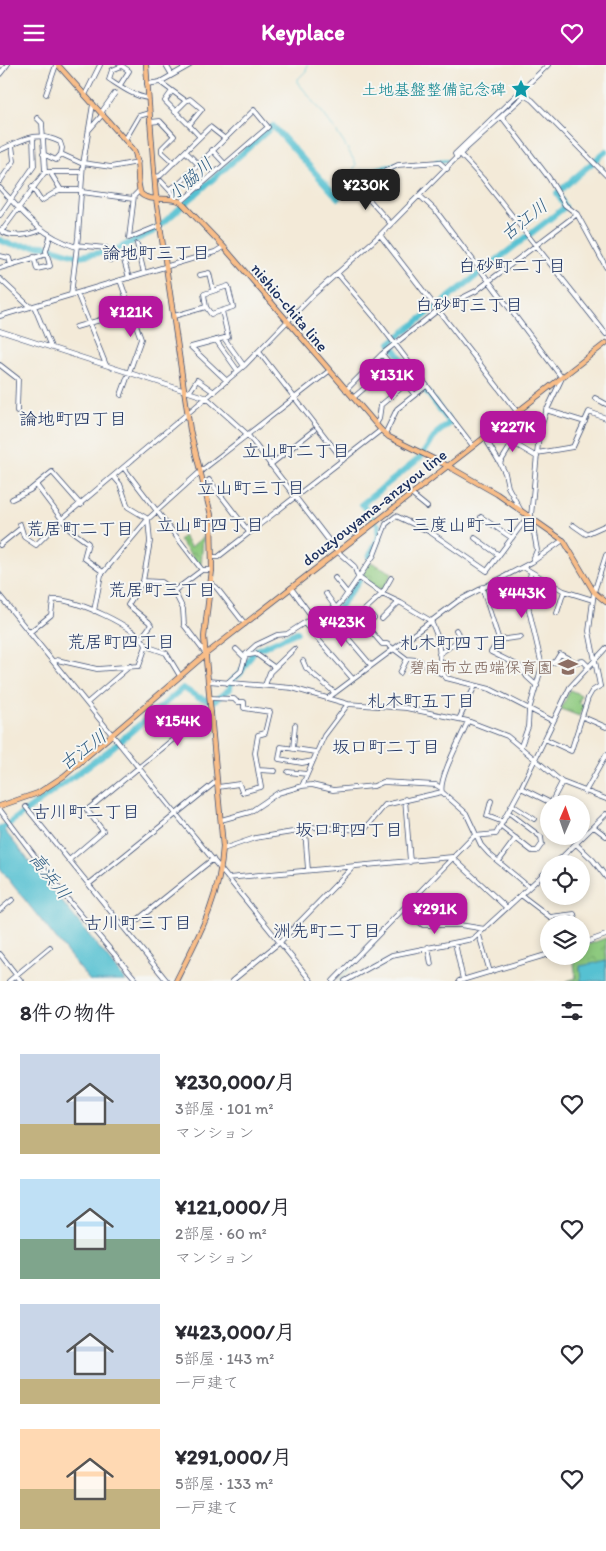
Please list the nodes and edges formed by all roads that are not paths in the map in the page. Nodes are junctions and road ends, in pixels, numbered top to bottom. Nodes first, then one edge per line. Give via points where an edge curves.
1 (7, 65) edge
2 (57, 65) edge
3 (100, 65) edge
4 (146, 65) edge
5 (166, 65) edge
6 (190, 65) edge
7 (548, 65) edge
8 (0, 74) edge
9 (172, 75) junction
10 (160, 82) junction
11 (147, 84) junction
12 (120, 85) junction
13 (172, 91) junction
14 (115, 93) dead end
15 (46, 94) dead end
16 (85, 95) junction
17 (522, 95) junction
18 (148, 98) junction
19 (186, 101) junction
20 (93, 104) junction
21 (175, 112) junction
22 (149, 113) junction
23 (102, 114) junction
24 (502, 117) junction
25 (37, 118) dead end
26 (150, 122) junction
27 (189, 125) junction
28 (87, 131) junction
29 (43, 135) junction
30 (33, 137) junction
31 (200, 137) junction
32 (224, 138) junction
33 (125, 140) junction
34 (12, 145) junction
35 (0, 149) edge
36 (212, 150) junction
37 (186, 152) junction
38 (43, 154) junction
39 (61, 154) junction
40 (460, 155) junction
41 (457, 159) junction
42 (138, 162) junction
43 (83, 163) junction
44 (174, 163) junction
45 (198, 164) junction
46 (225, 164) junction
47 (447, 169) junction
48 (48, 171) junction
49 (82, 172) junction
50 (188, 174) junction
51 (606, 175) edge
52 (155, 177) junction
53 (0, 181) edge
54 (161, 181) dead end
55 (32, 187) junction
56 (200, 187) junction
57 (0, 189) edge
58 (169, 189) junction
59 (61, 190) junction
60 (82, 191) junction
61 (139, 191) junction
62 (420, 196) junction
63 (156, 198) junction
64 (133, 199) junction
65 (173, 199) junction
66 (11, 200) junction
67 (181, 203) junction
68 (17, 208) junction
69 (577, 214) junction
70 (0, 215) edge
71 (391, 224) junction
72 (161, 225) junction
73 (41, 230) junction
74 (380, 235) junction
75 (50, 237) junction
76 (137, 244) dead end
77 (76, 246) junction
78 (535, 246) junction
79 (223, 247) junction
80 (47, 253) junction
81 (139, 253) junction
82 (0, 256) edge
83 (34, 257) junction
84 (123, 257) junction
85 (11, 265) junction
86 (167, 267) junction
87 (606, 267) edge
88 (0, 268) edge
89 (144, 273) junction
90 (337, 273) junction
91 (200, 275) dead end
92 (129, 278) junction
93 (0, 279) edge
94 (120, 280) junction
95 (488, 282) junction
96 (214, 290) junction
97 (77, 293) junction
98 (70, 295) junction
99 (32, 306) junction
100 (206, 307) junction
101 (437, 308) junction
102 (131, 311) junction
103 (222, 311) junction
104 (0, 316) edge
105 (174, 316) junction
106 (287, 322) junction
107 (89, 323) junction
108 (76, 327) dead end
109 (0, 331) edge
110 (606, 334) edge
111 (224, 338) junction
112 (216, 340) junction
113 (606, 343) edge
114 (393, 344) junction
115 (50, 347) junction
116 (259, 352) junction
117 (382, 354) junction
118 (0, 365) edge
119 (106, 365) junction
120 (392, 365) junction
121 (244, 366) junction
122 (238, 371) junction
123 (329, 371) junction
124 (130, 372) junction
125 (562, 378) junction
126 (226, 381) junction
127 (406, 384) junction
128 (425, 387) junction
129 (184, 389) junction
130 (346, 390) junction
131 (190, 391) junction
132 (214, 392) junction
133 (414, 394) junction
134 (121, 395) dead end
135 (294, 397) junction
136 (207, 398) junction
137 (353, 398) junction
138 (595, 399) dead end
139 (606, 404) edge
140 (546, 410) junction
141 (17, 411) dead end
142 (518, 413) junction
143 (188, 415) junction
144 (606, 419) edge
145 (585, 422) junction
146 (376, 424) junction
147 (314, 430) dead end
148 (527, 431) dead end
149 (383, 432) junction
150 (498, 433) dead end
151 (247, 434) junction
152 (538, 441) junction
153 (513, 442) junction
154 (488, 443) dead end
155 (473, 446) junction
156 (537, 455) junction
157 (343, 460) junction
158 (500, 463) junction
159 (270, 465) junction
160 (446, 465) junction
161 (124, 468) junction
162 (201, 471) junction
163 (114, 477) junction
164 (209, 480) dead end
165 (37, 486) junction
166 (411, 494) junction
167 (294, 497) junction
168 (12, 499) dead end
169 (80, 505) junction
170 (427, 507) dead end
171 (520, 509) junction
172 (157, 511) junction
173 (530, 515) junction
174 (481, 517) dead end
175 (63, 519) junction
176 (148, 519) junction
177 (573, 525) dead end
178 (606, 525) edge
179 (249, 532) junction
180 (475, 538) dead end
181 (512, 538) junction
182 (562, 540) junction
183 (0, 545) edge
184 (337, 551) junction
185 (499, 555) junction
186 (606, 555) edge
187 (213, 557) junction
188 (532, 562) junction
189 (523, 567) junction
190 (202, 570) junction
191 (212, 570) junction
192 (103, 572) junction
193 (531, 572) junction
194 (358, 577) junction
195 (335, 578) dead end
196 (391, 578) dead end
197 (143, 581) junction
198 (211, 585) junction
199 (482, 587) junction
200 (290, 588) junction
201 (174, 591) junction
202 (564, 591) junction
203 (594, 591) junction
204 (326, 594) dead end
205 (348, 594) junction
206 (382, 595) junction
207 (0, 596) edge
208 (593, 600) junction
209 (399, 602) junction
210 (606, 602) edge
211 (336, 608) junction
212 (366, 609) junction
213 (94, 611) junction
214 (326, 613) junction
215 (557, 613) dead end
216 (313, 618) junction
217 (374, 619) dead end
218 (382, 619) dead end
219 (431, 621) junction
220 (304, 623) junction
221 (244, 624) junction
222 (456, 629) dead end
223 (30, 632) junction
224 (142, 637) junction
225 (521, 637) dead end
226 (499, 640) junction
227 (146, 646) junction
228 (606, 648) edge
229 (236, 649) dead end
230 (294, 649) dead end
231 (392, 649) junction
232 (246, 654) junction
233 (439, 654) junction
234 (206, 655) junction
235 (407, 659) junction
236 (303, 661) dead end
237 (440, 661) junction
238 (594, 661) junction
239 (54, 662) junction
240 (371, 665) junction
241 (130, 666) junction
242 (588, 666) junction
243 (274, 667) junction
244 (542, 667) junction
245 (452, 668) dead end
246 (400, 673) dead end
247 (442, 675) junction
248 (180, 676) junction
249 (352, 678) junction
250 (208, 681) junction
251 (227, 683) junction
252 (265, 685) junction
253 (475, 686) junction
254 (537, 686) junction
255 (600, 686) junction
256 (606, 689) edge
257 (335, 693) junction
258 (210, 698) junction
259 (328, 698) junction
260 (86, 703) junction
261 (348, 704) junction
262 (529, 710) junction
263 (211, 713) junction
264 (583, 717) junction
265 (459, 719) junction
266 (468, 721) junction
267 (553, 721) junction
268 (295, 725) dead end
269 (606, 727) edge
270 (111, 734) junction
271 (546, 739) junction
272 (521, 747) junction
273 (293, 749) junction
274 (316, 752) junction
275 (606, 755) edge
276 (534, 758) junction
277 (312, 761) junction
278 (139, 767) junction
279 (258, 770) junction
280 (275, 771) dead end
281 (288, 772) dead end
282 (307, 774) junction
283 (217, 781) junction
284 (562, 781) junction
285 (302, 786) junction
286 (218, 787) junction
287 (521, 787) junction
288 (442, 790) junction
289 (585, 792) junction
290 (405, 799) junction
291 (606, 799) edge
292 (492, 801) dead end
293 (512, 805) junction
294 (0, 806) edge
295 (26, 807) dead end
296 (1, 811) edge
297 (508, 813) junction
298 (176, 814) junction
299 (606, 814) edge
300 (534, 819) dead end
301 (221, 820) junction
302 (501, 824) junction
303 (594, 827) junction
304 (305, 830) junction
305 (590, 831) edge
306 (478, 835) junction
307 (606, 836) edge
308 (516, 838) junction
309 (575, 845) edge
310 (577, 845) edge
311 (223, 849) junction
312 (564, 855) edge
313 (452, 857) junction
314 (70, 859) junction
315 (213, 859) junction
316 (499, 861) junction
317 (410, 862) junction
318 (353, 867) junction
319 (222, 869) junction
320 (308, 870) junction
321 (228, 877) junction
322 (540, 877) edge
323 (606, 877) edge
324 (89, 883) junction
325 (529, 887) junction
326 (521, 895) junction
327 (12, 900) dead end
328 (508, 908) junction
329 (403, 909) junction
330 (0, 910) edge
331 (547, 915) edge
332 (126, 929) junction
333 (485, 929) junction
334 (479, 935) junction
335 (606, 935) edge
336 (590, 941) edge
337 (280, 943) junction
338 (455, 943) junction
339 (50, 947) dead end
340 (428, 947) junction
341 (0, 954) edge
342 (540, 957) edge
343 (431, 964) dead end
344 (490, 972) junction
345 (16, 975) junction
346 (461, 980) edge
347 (9, 981) edge
348 (21, 981) edge
349 (137, 981) edge
350 (167, 981) edge
351 (176, 981) edge
352 (232, 981) edge
353 (311, 981) edge
354 (333, 981) edge
355 (345, 981) edge

1 - 8 street
2 - 15 street
2 - 16 main road
3 - 16 street
4 - 11 main road
5 - 9 street
6 - 9 street
7 - 17 street
9 - 10 street
10 - 11 street
10 - 13 street
11 - 18 main road
12 - 12 street via 129,71 122,66 112,70 109,79
12 - 18 street
13 - 19 street
13 - 21 street via 164,99
14 - 23 street
16 - 20 main road
17 - 24 street
17 - 41 street via 455,154
17 - 51 street via 532,100
18 - 22 main road
19 - 21 street
19 - 27 street via 190,99 202,109
20 - 23 main road
20 - 28 street
21 - 27 street
22 - 26 main road
22 - 33 street via 139,116
23 - 28 street
23 - 33 main road
24 - 40 street
24 - 69 street via 558,190 565,205
25 - 29 street via 42,123
26 - 44 street via 160,121 174,136 162,148
26 - 52 main road
27 - 31 street
28 - 43 street
29 - 30 street
29 - 38 street
29 - 39 street via 60,142
30 - 34 street
30 - 66 street via 34,166
31 - 32 street via 212,127
31 - 37 street
32 - 36 street
32 - 46 street via 252,110 268,127
33 - 42 main road via 134,150
34 - 35 street
34 - 53 street via 14,161
36 - 45 street
36 - 46 street
37 - 44 street
37 - 45 street
38 - 39 street via 56,160
38 - 48 street
39 - 43 street
40 - 41 street
40 - 78 street
41 - 47 street
42 - 43 street via 111,167
42 - 61 main road
43 - 49 street
44 - 52 street
45 - 50 street
46 - 56 street
47 - 62 street
47 - 71 street via 439,162 398,165 356,185
48 - 49 street
48 - 55 street
48 - 59 street
49 - 60 street
50 - 56 street
50 - 58 street
52 - 63 main road
54 - 58 street
55 - 59 street via 41,201
55 - 68 street
56 - 67 street
57 - 66 street
58 - 65 street
59 - 60 street
60 - 64 street
60 - 77 street
61 - 63 main road, nishio-chita line via 144,196
61 - 64 street
62 - 71 street
62 - 95 street via 436,211
63 - 65 main road, nishio-chita line
63 - 72 main road
64 - 72 street via 129,238
65 - 67 main road, nishio-chita line
66 - 68 street
66 - 70 street
67 - 79 main road, nishio-chita line
68 - 73 street
68 - 73 street via 0,230 19,235
69 - 78 street
69 - 87 street
71 - 74 street
72 - 86 main road
73 - 75 street
74 - 90 street
74 - 101 street
75 - 77 street
75 - 80 street
76 - 81 street
77 - 84 street via 106,248 110,260
77 - 98 street
78 - 95 street
78 - 110 street
79 - 86 street
79 - 106 main road, nishio-chita line
80 - 83 street
80 - 83 street via 50,266 39,270
81 - 84 street
81 - 89 street
82 - 85 street via 9,258
83 - 85 street
84 - 92 street
85 - 88 street
86 - 89 street
86 - 105 main road
89 - 92 street
90 - 106 street
90 - 114 street
91 - 96 street via 208,273
92 - 94 street
93 - 99 street
94 - 97 street
94 - 102 street
95 - 101 street via 476,291
95 - 125 street
96 - 100 street via 204,294
96 - 103 street via 228,286 234,306
97 - 98 street
97 - 107 street
98 - 99 street
99 - 104 street
99 - 115 street
100 - 103 street via 209,314
100 - 105 street
101 - 114 street
101 - 142 street
102 - 107 street
102 - 124 street via 141,339
103 - 111 street via 229,334
105 - 129 main road
106 - 116 street
106 - 123 main road, nishio-chita line
107 - 108 street
107 - 119 street
109 - 115 street
111 - 112 street
111 - 121 street
112 - 122 street
112 - 126 street via 191,347
113 - 125 main road, douzyouyama-anzyou line
114 - 117 street
114 - 128 street
115 - 119 street
116 - 121 street
116 - 135 street
117 - 120 street
117 - 130 street
118 - 141 street via 18,379
119 - 124 street
120 - 127 street
120 - 137 street
121 - 122 street
122 - 126 street
123 - 130 main road, nishio-chita line
123 - 135 street
124 - 129 street
124 - 134 street
125 - 140 street
125 - 142 main road, douzyouyama-anzyou line
126 - 132 street
127 - 133 street
127 - 146 street via 381,405 380,419
128 - 133 street
128 - 155 street
129 - 131 street
129 - 143 main road
130 - 137 main road, nishio-chita line
131 - 132 street via 197,380
131 - 136 street
132 - 136 street
133 - 149 street via 397,409
135 - 151 street
135 - 157 street
136 - 143 street
136 - 151 street
137 - 146 main road, nishio-chita line
138 - 139 street
140 - 145 street
140 - 152 street
142 - 155 main road, douzyouyama-anzyou line
143 - 161 street
143 - 162 main road
144 - 145 street via 589,413
145 - 156 street via 573,447
146 - 149 main road, nishio-chita line
147 - 159 street
148 - 152 street
149 - 157 street
149 - 160 main road, nishio-chita line
150 - 153 street
151 - 159 street
151 - 162 street
152 - 156 street
153 - 156 street
153 - 158 street
154 - 158 street
155 - 160 main road, douzyouyama-anzyou line
156 - 173 street
157 - 167 street
158 - 171 street
159 - 167 street
160 - 166 main road, douzyouyama-anzyou line
160 - 171 main road, nishio-chita line
161 - 163 street
161 - 172 street
162 - 172 street
162 - 187 main road via 211,515
163 - 169 street
163 - 176 street via 128,507
164 - 179 street
165 - 168 street
165 - 169 street via 52,472
165 - 175 street
166 - 170 street
166 - 184 main road, douzyouyama-anzyou line
167 - 179 street
167 - 184 street
169 - 175 street
171 - 173 main road, nishio-chita line
172 - 176 street
172 - 190 street
173 - 181 street
173 - 182 main road, nishio-chita line
173 - 188 street via 537,549
174 - 181 street
175 - 183 street via 36,545 24,537 21,526
175 - 192 street via 70,530 88,543 84,558
176 - 192 street
176 - 197 street via 150,542
177 - 178 street via 586,534
179 - 187 street via 218,557
180 - 185 street
181 - 185 street
182 - 188 street
182 - 203 main road, nishio-chita line
184 - 194 street via 354,566
184 - 200 main road, douzyouyama-anzyou line
185 - 194 street via 486,571 430,532 396,516 386,524 374,555
186 - 203 street
187 - 191 main road
188 - 189 street
189 - 193 street
189 - 199 street
190 - 191 street
190 - 201 street
191 - 198 main road
192 - 213 street
193 - 202 street
193 - 244 street via 527,590 529,610
194 - 205 street
194 - 206 street
195 - 205 street
196 - 206 street
197 - 201 street via 166,583
197 - 224 street via 128,605 151,625
198 - 221 street via 216,587
198 - 234 main road
199 - 219 street
199 - 226 street
200 - 216 street
200 - 221 main road, douzyouyama-anzyou line
201 - 234 street via 183,609 184,625
202 - 208 street
202 - 215 street
203 - 208 street
203 - 210 main road, nishio-chita line
204 - 211 street
205 - 211 street
206 - 209 street
206 - 212 street
207 - 223 street
208 - 238 street via 589,631
209 - 218 street
209 - 219 street
211 - 214 street
212 - 217 street
212 - 231 street via 358,616 382,643
213 - 223 street via 53,600 51,615
213 - 224 street
214 - 216 street
214 - 240 street
216 - 220 street
219 - 231 street
219 - 233 street via 438,638
220 - 232 street via 287,634 256,645
220 - 249 street
221 - 234 main road, douzyouyama-anzyou line
222 - 233 street via 462,639
223 - 239 street
224 - 227 street
225 - 226 street
226 - 254 street via 491,652 522,667
227 - 241 street via 139,666
227 - 248 street via 166,653
228 - 238 street
229 - 232 street via 243,656
230 - 243 street
231 - 235 street
231 - 240 street
232 - 243 street via 256,654
232 - 251 street via 241,671
233 - 237 street
234 - 248 main road, douzyouyama-anzyou line
234 - 250 main road
235 - 246 street
235 - 247 street via 418,660
236 - 257 street via 306,668
237 - 245 street
237 - 247 street
238 - 242 street
238 - 255 street
239 - 241 street via 64,660 97,669
239 - 260 street
240 - 249 street
241 - 260 street
242 - 244 street via 583,661 574,663 560,654 555,662
242 - 267 street via 570,687
243 - 252 street
244 - 254 street
247 - 253 street
248 - 270 main road, douzyouyama-anzyou line
249 - 257 street
250 - 251 street
250 - 258 main road
251 - 252 street
252 - 259 street via 292,688
253 - 262 street via 490,689
253 - 265 street
254 - 262 street
255 - 256 street
255 - 264 street via 592,691
257 - 259 street
258 - 263 main road
258 - 279 street via 244,702 244,708 270,712 264,733 258,735 255,753
259 - 261 street
260 - 270 street
261 - 265 street via 406,708
261 - 274 street via 329,727
262 - 267 street
262 - 272 street via 528,727
263 - 278 street via 204,714
263 - 283 main road
264 - 269 street
264 - 271 street via 571,751
265 - 266 street
266 - 272 street via 500,732
266 - 288 street via 445,770
267 - 271 street
268 - 273 street
270 - 278 street
270 - 294 main road, douzyouyama-anzyou line via 64,776 38,793
271 - 276 street
272 - 276 street
273 - 274 street
273 - 277 street via 281,747 279,759 302,763
274 - 277 street
275 - 289 street
276 - 284 street
276 - 287 street
277 - 282 street
278 - 298 street
278 - 314 street via 88,811 103,831
279 - 280 street
279 - 286 street via 261,787 242,792 239,784
281 - 282 street
282 - 285 street
283 - 286 main road
283 - 298 street
284 - 287 street via 551,803
284 - 289 street
285 - 288 street via 333,790 374,786 383,782 436,785
285 - 301 street via 278,793 250,812
286 - 301 main road
287 - 293 street
288 - 290 street
288 - 306 street via 466,813
289 - 291 street
290 - 304 street via 381,807 361,830 311,827
290 - 317 street
292 - 302 street via 487,815
293 - 297 street
293 - 300 street
295 - 314 street
296 - 349 street via 64,895
297 - 302 street
297 - 308 street via 542,837 542,844 537,851 532,851
298 - 315 street
298 - 324 street
299 - 303 street
301 - 311 main road
302 - 306 street via 495,835
302 - 308 street
303 - 305 street
303 - 307 street
304 - 311 street via 255,838
304 - 320 street
306 - 313 street
306 - 316 street via 481,845
308 - 316 street
309 - 312 street
310 - 323 street
311 - 319 main road
313 - 317 street
313 - 328 street
313 - 329 street
314 - 324 street
315 - 319 street
315 - 332 street
316 - 325 street
317 - 318 street
318 - 320 street
318 - 337 street
319 - 321 street
319 - 351 main road via 212,909
320 - 321 street
321 - 337 street
322 - 325 street
324 - 332 street
325 - 326 street
326 - 328 street
326 - 331 street
327 - 330 street
328 - 333 street
329 - 333 street via 423,925
329 - 354 street
332 - 350 street
333 - 334 street
334 - 338 street
334 - 344 street
335 - 336 street
337 - 352 street
337 - 353 street
338 - 340 street
338 - 346 street
339 - 345 street
340 - 343 street
340 - 355 street via 392,955
341 - 345 street
342 - 344 street
344 - 346 street
345 - 347 street
345 - 348 street

